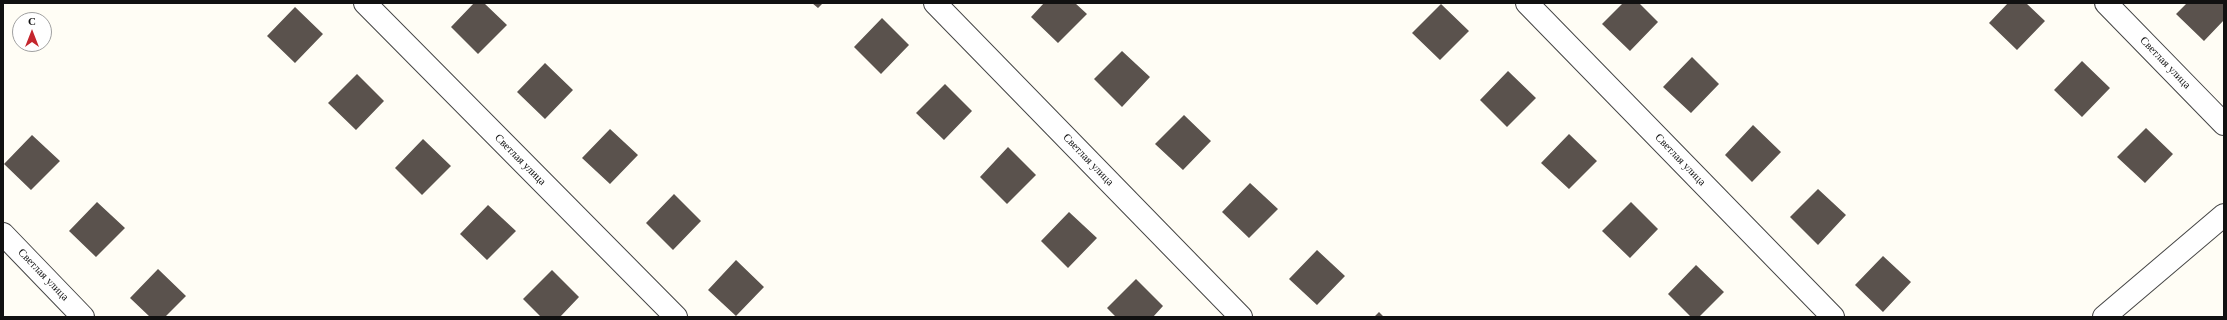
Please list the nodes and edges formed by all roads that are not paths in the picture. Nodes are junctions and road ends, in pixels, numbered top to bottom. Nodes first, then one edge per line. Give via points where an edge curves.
1 (365, 3) edge
2 (936, 3) edge
3 (1527, 3) edge
4 (2106, 3) edge
5 (2224, 124) edge
6 (2224, 215) edge
7 (3, 234) edge
8 (84, 317) edge
9 (676, 317) edge
10 (1241, 317) edge
11 (1833, 317) edge
12 (2104, 317) edge

1 - 9 street, Светлая улица
2 - 10 street, Светлая улица
3 - 11 street, Светлая улица
4 - 5 street, Светлая улица
6 - 12 street
7 - 8 street, Светлая улица

